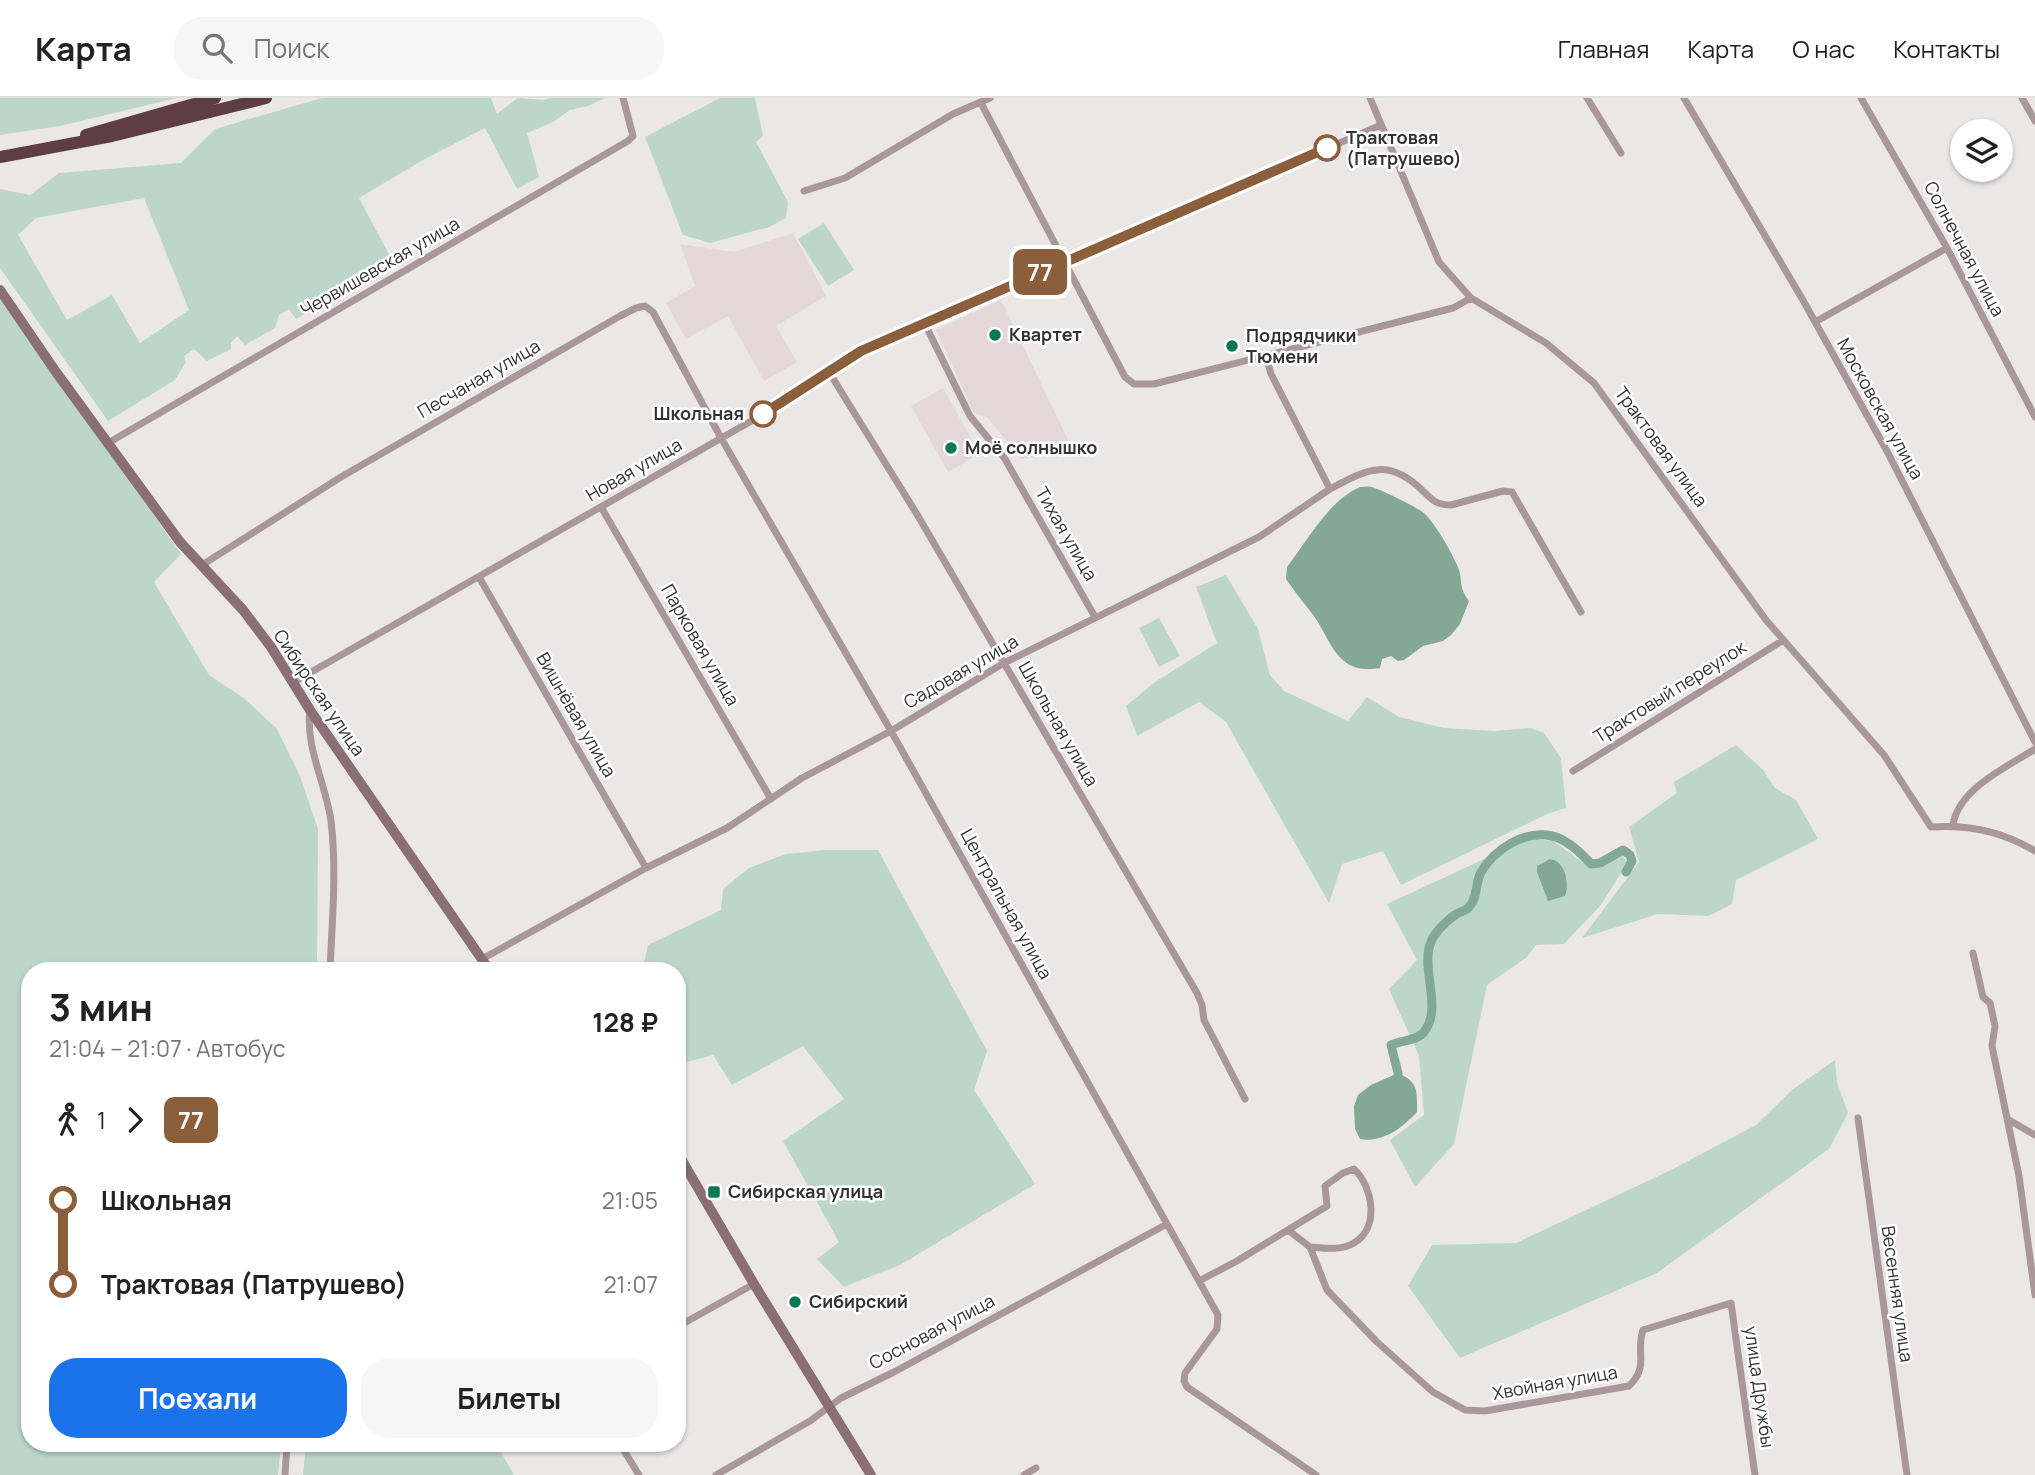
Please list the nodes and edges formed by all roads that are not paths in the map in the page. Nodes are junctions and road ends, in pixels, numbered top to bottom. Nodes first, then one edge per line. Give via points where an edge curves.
1 (215, 98) edge
2 (266, 98) edge
3 (623, 98) edge
4 (990, 98) edge
5 (1370, 98) edge
6 (1587, 98) edge
7 (1684, 98) edge
8 (1861, 98) edge
9 (2022, 98) edge
10 (981, 103) junction
11 (2035, 121) edge
12 (1381, 125) junction
13 (57, 145) junction
14 (1621, 153) dead end
15 (0, 157) edge
16 (804, 191) dead end
17 (1947, 248) junction
18 (1064, 262) junction
19 (0, 290) edge
20 (1471, 298) junction
21 (924, 322) junction
22 (1815, 323) junction
23 (1266, 356) junction
24 (829, 372) junction
25 (2035, 417) edge
26 (721, 438) junction
27 (108, 443) junction
28 (1330, 489) junction
29 (601, 507) junction
30 (202, 565) junction
31 (479, 578) junction
32 (1581, 612) dead end
33 (1095, 617) junction
34 (1782, 641) junction
35 (1004, 663) junction
36 (292, 683) junction
37 (310, 710) junction
38 (891, 731) junction
39 (2035, 742) edge
40 (2035, 749) edge
41 (1573, 771) dead end
42 (771, 799) junction
43 (1953, 825) junction
44 (2035, 851) edge
45 (646, 868) junction
46 (1973, 953) dead end
47 (482, 959) junction
48 (330, 962) edge
49 (484, 962) edge
50 (1245, 1099) dead end
51 (1858, 1118) dead end
52 (2009, 1120) junction
53 (2035, 1135) edge
54 (686, 1175) edge
55 (1167, 1224) junction
56 (1288, 1230) junction
57 (1310, 1247) junction
58 (1199, 1281) junction
59 (754, 1284) junction
60 (2035, 1295) edge
61 (1731, 1303) joint
62 (686, 1322) edge
63 (830, 1406) junction
64 (286, 1452) edge
65 (625, 1452) edge
66 (1036, 1468) dead end
67 (285, 1475) edge
68 (639, 1475) edge
69 (716, 1475) edge
70 (870, 1475) edge
71 (1024, 1475) edge
72 (1316, 1475) edge
73 (1755, 1475) edge
74 (1907, 1475) edge

1 - 13 highway
2 - 13 highway
3 - 27 street, Червишевская улица via 633,136 628,141
4 - 10 street
5 - 12 street, Трактовая улица
6 - 14 street
7 - 22 street, Московская улица
8 - 17 street, Солнечная улица
9 - 11 street
10 - 16 street via 953,114 845,178
10 - 18 street
12 - 18 street, Новая улица
12 - 20 street, Трактовая улица via 1439,262
13 - 15 highway
17 - 22 street
17 - 25 street, Солнечная улица
18 - 21 street, Новая улица
18 - 23 street via 1125,377 1134,384 1154,384
19 - 27 street, Сибирская улица
20 - 23 street via 1453,308
20 - 34 street, Трактовая улица via 1546,343 1594,383
21 - 24 street, Новая улица via 861,351
21 - 33 street, Тихая улица via 970,416 1005,459
22 - 39 street, Московская улица via 1888,453
23 - 28 street via 1270,374
24 - 26 street, Новая улица
24 - 35 street, Школьная улица
26 - 29 street, Новая улица
26 - 30 street, Песчаная улица via 653,312 645,306 636,308 341,477
26 - 38 street, Центральная улица
27 - 30 street, Сибирская улица
28 - 32 street, Садовая улица via 1364,471 1379,469 1393,471 1443,505 1512,492
28 - 33 street, Садовая улица via 1259,537
29 - 31 street, Новая улица
29 - 42 street, Парковая улица
30 - 36 street, Сибирская улица via 243,610
31 - 36 street, Новая улица
31 - 45 street, Вишнёвая улица
33 - 35 street, Садовая улица
34 - 41 street, Трактовый переулок
34 - 43 street, Трактовая улица via 1884,755 1931,827
35 - 38 street, Садовая улица
35 - 50 street, Школьная улица via 1197,993 1204,1020
36 - 37 street, Сибирская улица
37 - 47 street, Сибирская улица
37 - 48 street via 308,726 331,816 335,854
38 - 42 street, Садовая улица
38 - 55 street, Центральная улица
40 - 43 street via 1964,799 1955,811
42 - 45 street, Садовая улица via 727,828
43 - 44 street via 2000,834
45 - 47 street, Садовая улица
46 - 52 street via 1995,1026 1992,1046
47 - 49 street, Сибирская улица
51 - 74 street, Весенняя улица
52 - 53 street
52 - 60 street
54 - 59 street
55 - 58 street, Центральная улица
55 - 63 street, Сосновая улица
56 - 57 street
56 - 57 street via 1327,1206 1325,1186 1354,1170 1370,1198 1369,1227 1354,1244 1336,1249
56 - 58 street
57 - 61 street, Хвойная улица via 1327,1290 1433,1392 1465,1410 1485,1412 1629,1386 1639,1377 1643,1330
58 - 72 street, Центральная улица via 1219,1321 1185,1373 1187,1387
59 - 62 street
59 - 63 street
61 - 73 street, улица Дружбы
63 - 69 street, Сосновая улица
63 - 70 street
64 - 67 street
65 - 68 street
66 - 71 street

